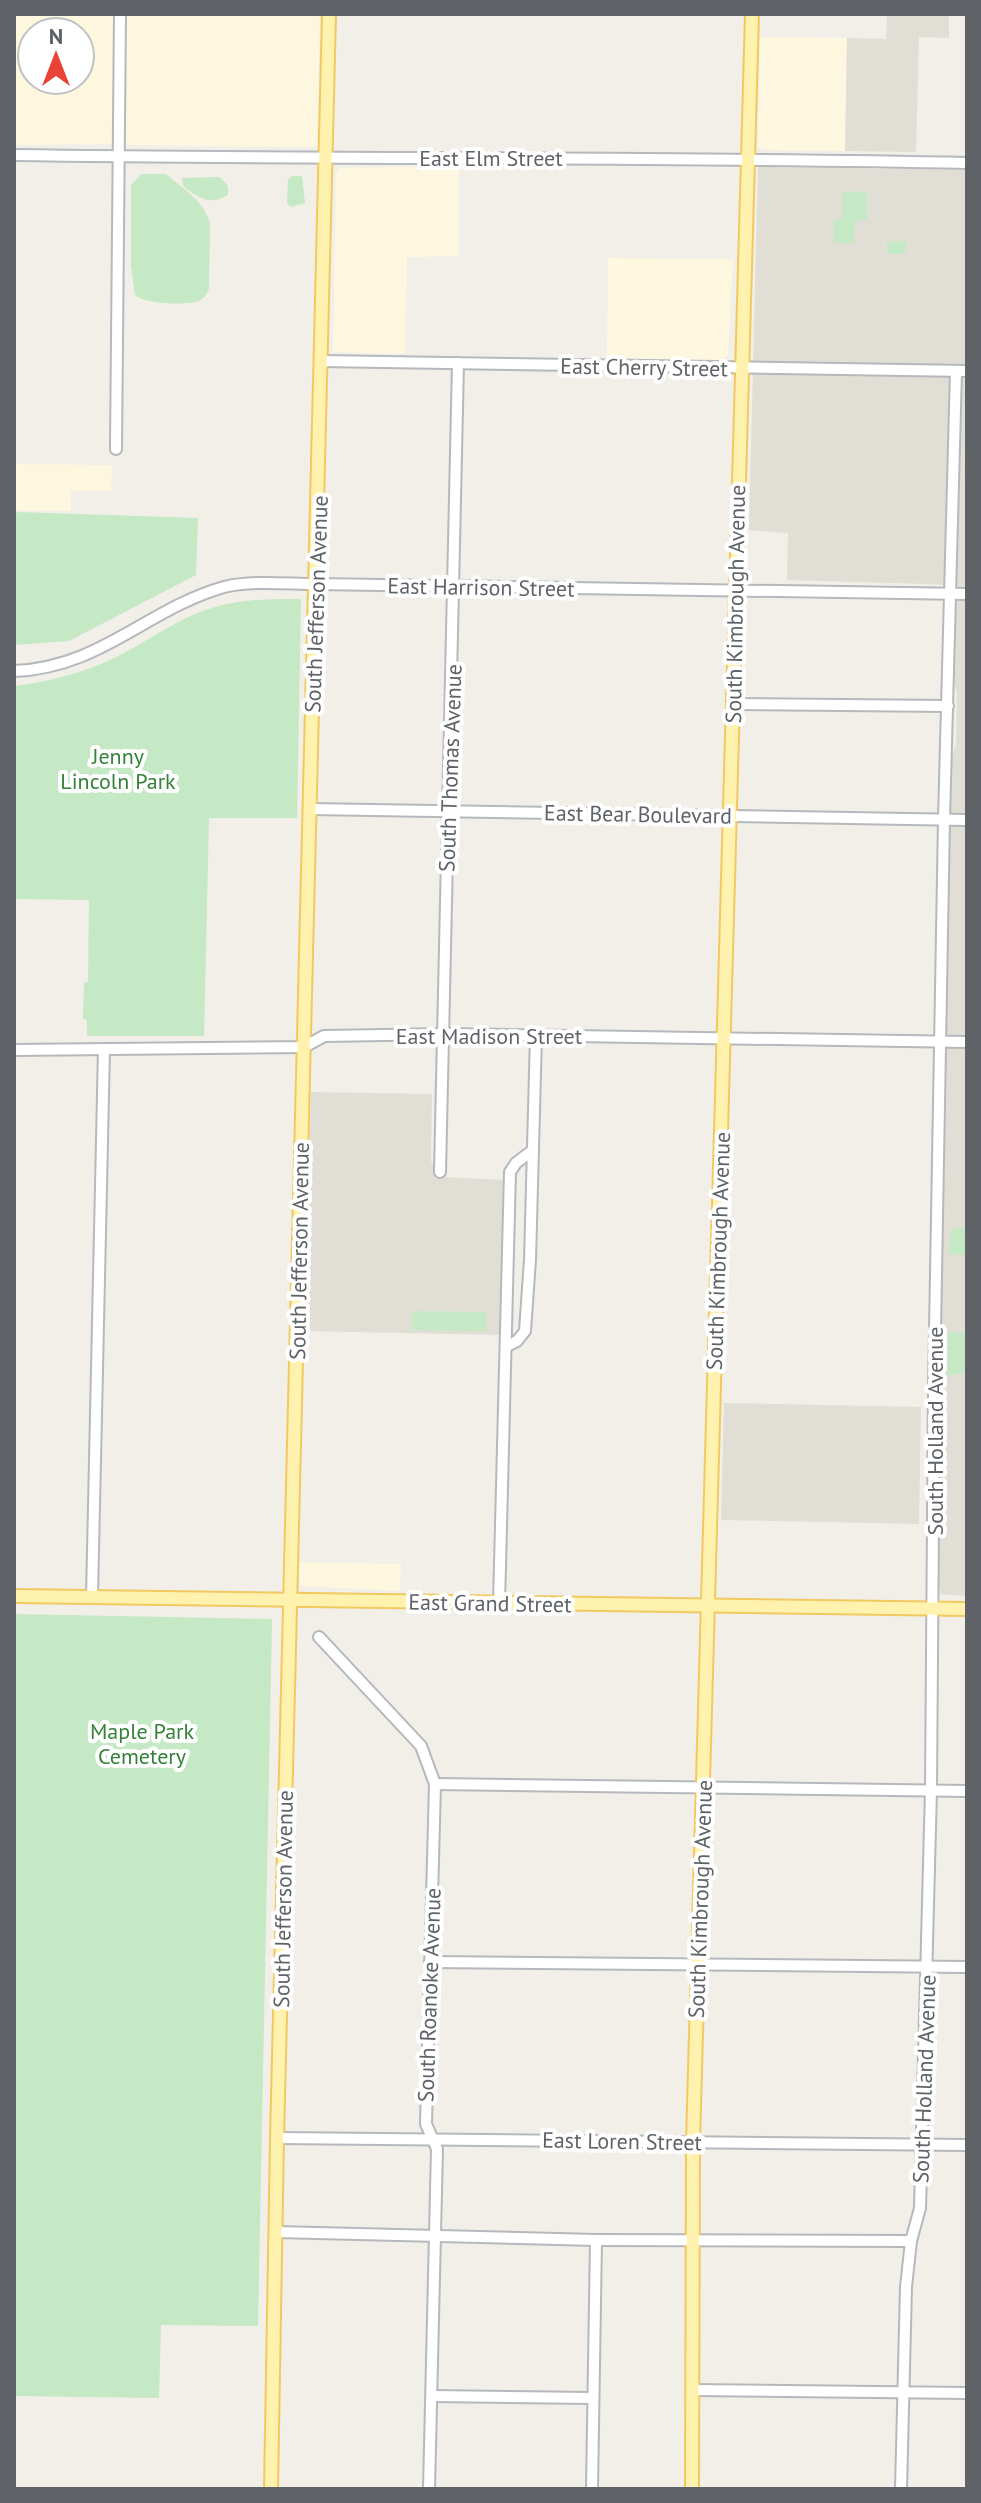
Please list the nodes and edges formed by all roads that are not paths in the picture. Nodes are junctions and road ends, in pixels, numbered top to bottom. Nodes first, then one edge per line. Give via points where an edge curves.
1 (120, 14) edge
2 (329, 14) edge
3 (752, 14) edge
4 (14, 155) edge
5 (119, 157) junction
6 (327, 158) junction
7 (746, 158) junction
8 (967, 163) edge
9 (321, 361) junction
10 (458, 363) junction
11 (741, 368) junction
12 (962, 371) edge
13 (116, 449) dead end
14 (317, 584) junction
15 (455, 587) junction
16 (735, 591) junction
17 (950, 594) junction
18 (967, 594) edge
19 (14, 671) edge
20 (733, 704) junction
21 (948, 706) junction
22 (310, 809) junction
23 (449, 812) junction
24 (730, 816) junction
25 (944, 819) junction
26 (967, 820) edge
27 (444, 1034) junction
28 (536, 1035) junction
29 (724, 1039) junction
30 (942, 1042) junction
31 (967, 1042) edge
32 (304, 1047) junction
33 (104, 1049) junction
34 (14, 1050) edge
35 (533, 1150) junction
36 (440, 1172) dead end
37 (507, 1346) junction
38 (14, 1596) edge
39 (92, 1597) junction
40 (290, 1600) junction
41 (499, 1604) junction
42 (707, 1606) junction
43 (934, 1608) junction
44 (967, 1609) edge
45 (319, 1637) dead end
46 (435, 1784) junction
47 (703, 1788) junction
48 (931, 1790) junction
49 (967, 1791) edge
50 (430, 1962) junction
51 (699, 1964) junction
52 (927, 1967) junction
53 (967, 1967) edge
54 (277, 2138) junction
55 (432, 2139) junction
56 (693, 2142) junction
57 (922, 2144) junction
58 (967, 2145) edge
59 (276, 2232) junction
60 (436, 2237) junction
61 (596, 2240) junction
62 (691, 2240) junction
63 (911, 2241) junction
64 (692, 2390) junction
65 (903, 2391) junction
66 (967, 2393) edge
67 (432, 2396) junction
68 (593, 2398) junction
69 (271, 2489) edge
70 (429, 2489) edge
71 (592, 2489) edge
72 (692, 2489) edge
73 (901, 2489) edge

1 - 5 street
2 - 6 main road, South Jefferson Avenue
3 - 7 main road, South Kimbrough Avenue
4 - 5 street, East Elm Street
5 - 6 street, East Elm Street
5 - 13 street
6 - 7 street, East Elm Street
6 - 9 main road, South Jefferson Avenue
7 - 8 street, East Elm Street
7 - 11 main road, South Kimbrough Avenue
9 - 10 street, East Cherry Street
9 - 14 main road, South Jefferson Avenue
10 - 11 street, East Cherry Street
10 - 15 street, South Thomas Avenue
11 - 12 street, East Cherry Street
11 - 16 main road, South Kimbrough Avenue
12 - 17 street, South Holland Avenue
14 - 15 street, East Harrison Street
14 - 19 street, East Harrison Street via 226,587 84,657
14 - 22 main road, South Jefferson Avenue
15 - 16 street, East Harrison Street
15 - 23 street, South Thomas Avenue
16 - 17 street, East Harrison Street
16 - 20 main road, South Kimbrough Avenue
17 - 18 street, East Harrison Street
17 - 21 street, South Holland Avenue
20 - 21 street
20 - 24 main road, South Kimbrough Avenue
21 - 25 street, South Holland Avenue
22 - 23 street, East Bear Boulevard
22 - 32 main road, South Jefferson Avenue
23 - 24 street, East Bear Boulevard
23 - 27 street, South Thomas Avenue
24 - 25 street, East Bear Boulevard
24 - 29 main road, South Kimbrough Avenue
25 - 26 street, East Bear Boulevard
25 - 30 street, South Holland Avenue
27 - 28 street, East Madison Street
27 - 32 street, East Madison Street via 324,1036
27 - 36 street, South Thomas Avenue
28 - 29 street, East Madison Street
28 - 35 street
29 - 30 street, East Madison Street
29 - 42 main road, South Kimbrough Avenue
30 - 31 street, East Madison Street
30 - 43 street, South Holland Avenue
32 - 33 street, East Madison Street
32 - 40 main road, South Jefferson Avenue
33 - 34 street, East Madison Street
33 - 39 street
35 - 37 street via 525,1331
35 - 37 street via 510,1172
37 - 41 street
38 - 39 main road, East Grand Street
39 - 40 main road, East Grand Street
40 - 41 main road, East Grand Street
40 - 54 main road, South Jefferson Avenue
41 - 42 main road, East Grand Street
42 - 43 main road, East Grand Street
42 - 47 main road, South Kimbrough Avenue
43 - 44 main road, East Grand Street
43 - 48 street, South Holland Avenue
45 - 46 street, South Roanoke Avenue via 421,1746
46 - 47 street
46 - 50 street, South Roanoke Avenue
47 - 48 street
47 - 51 main road, South Kimbrough Avenue
48 - 49 street
48 - 52 street, South Holland Avenue
50 - 51 street
50 - 55 street, South Roanoke Avenue via 426,2124
51 - 52 street
51 - 56 main road, South Kimbrough Avenue
52 - 53 street
52 - 57 street, South Holland Avenue
54 - 55 street, East Loren Street
54 - 59 main road, South Jefferson Avenue
55 - 56 street, East Loren Street
55 - 60 street, South Roanoke Avenue via 437,2149
56 - 57 street, East Loren Street
56 - 62 main road, South Kimbrough Avenue
57 - 58 street, East Loren Street
57 - 63 street, South Holland Avenue via 920,2208
59 - 60 street
59 - 69 main road, South Jefferson Avenue
60 - 61 street
60 - 67 street, South Roanoke Avenue
61 - 62 street
61 - 68 street
62 - 63 street
62 - 64 main road, South Kimbrough Avenue
63 - 65 street, South Holland Avenue
64 - 65 street
64 - 72 main road, South Kimbrough Avenue
65 - 66 street
65 - 73 street, South Holland Avenue
67 - 68 street
67 - 70 street, South Roanoke Avenue
68 - 71 street

